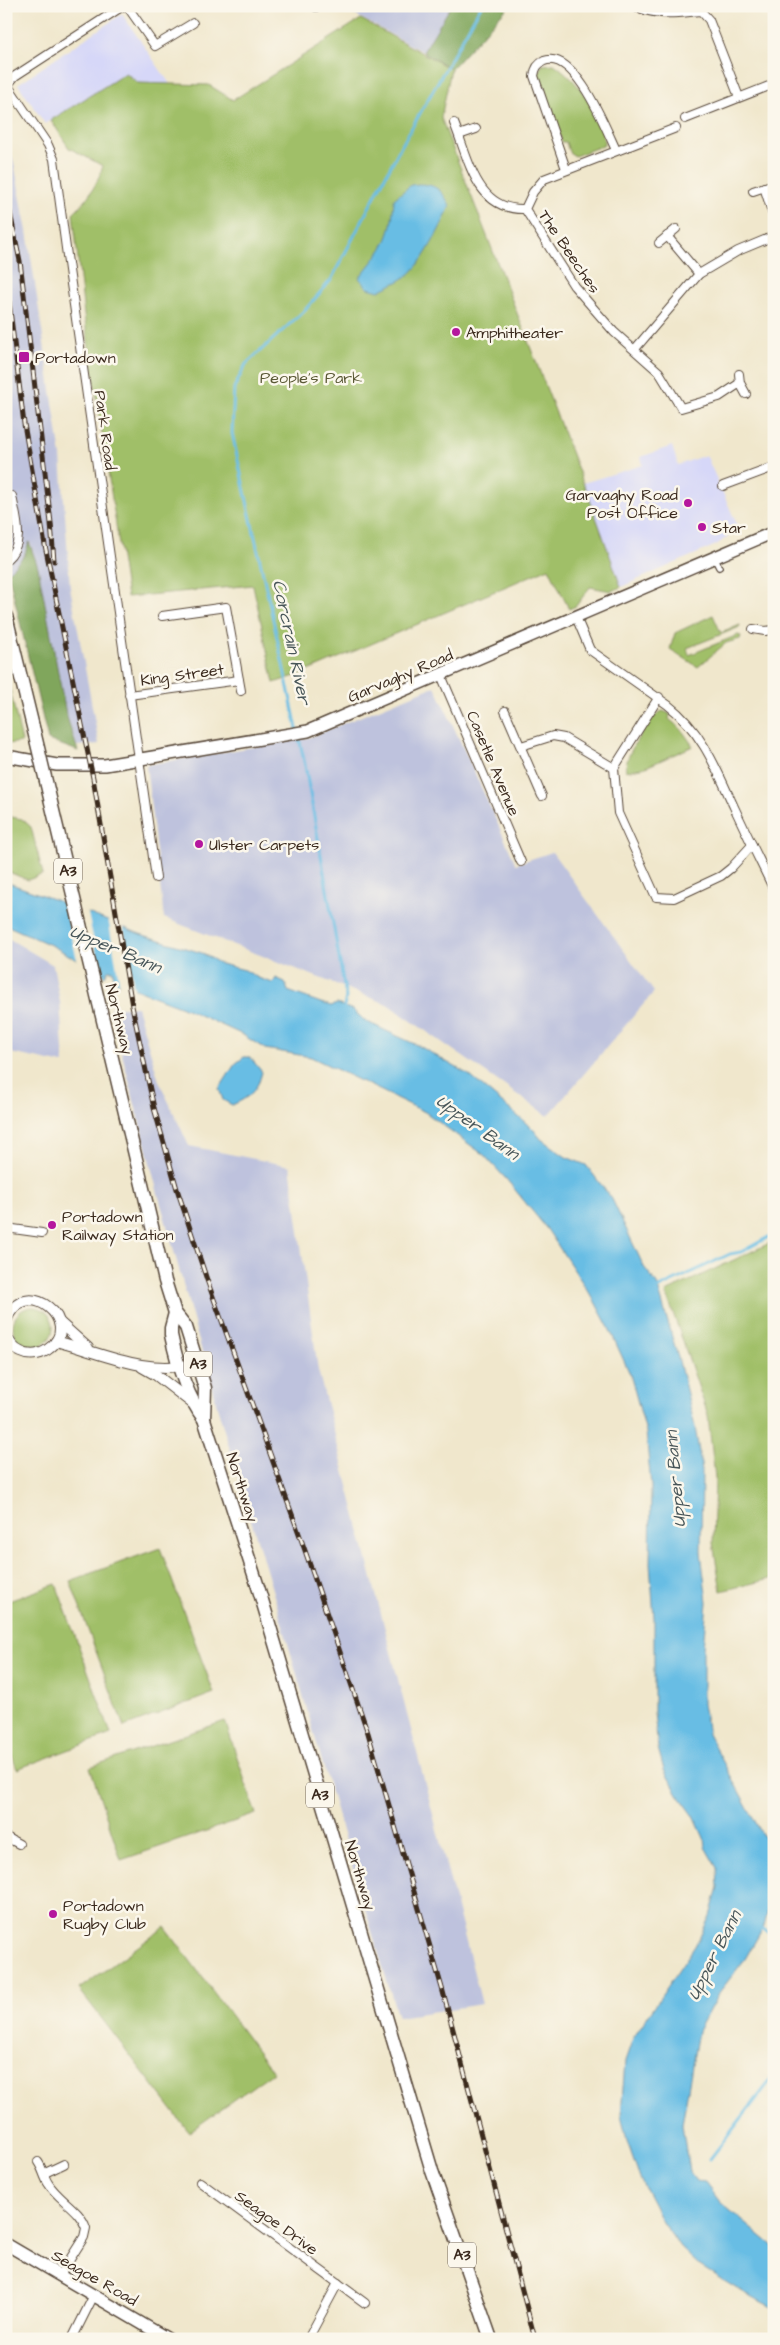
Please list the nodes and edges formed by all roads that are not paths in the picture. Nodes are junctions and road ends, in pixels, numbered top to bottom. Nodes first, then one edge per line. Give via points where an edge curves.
1 (125, 6) edge
2 (635, 6) edge
3 (193, 23) dead end
4 (774, 84) edge
5 (7, 86) edge
6 (740, 97) junction
7 (685, 119) dead end
8 (454, 123) dead end
9 (676, 128) dead end
10 (476, 129) dead end
11 (459, 135) junction
12 (616, 150) junction
13 (566, 169) junction
14 (774, 184) edge
15 (764, 187) junction
16 (753, 190) dead end
17 (525, 209) junction
18 (774, 218) edge
19 (676, 229) dead end
20 (667, 236) junction
21 (774, 236) edge
22 (659, 243) dead end
23 (699, 274) junction
24 (635, 349) junction
25 (739, 374) dead end
26 (740, 383) junction
27 (746, 394) dead end
28 (774, 467) edge
29 (723, 486) dead end
30 (12, 496) dead end
31 (774, 532) edge
32 (6, 560) edge
33 (6, 616) edge
34 (162, 616) dead end
35 (576, 617) junction
36 (753, 629) dead end
37 (774, 630) edge
38 (441, 675) junction
39 (239, 680) junction
40 (241, 691) dead end
41 (129, 695) junction
42 (659, 698) junction
43 (506, 711) dead end
44 (521, 746) junction
45 (6, 756) edge
46 (138, 761) junction
47 (614, 768) junction
48 (542, 796) dead end
49 (752, 845) junction
50 (521, 862) dead end
51 (156, 878) dead end
52 (774, 890) edge
53 (6, 1228) edge
54 (42, 1233) dead end
55 (175, 1313) junction
56 (7, 1318) edge
57 (59, 1322) junction
58 (6, 1335) edge
59 (56, 1341) junction
60 (91, 1350) junction
61 (197, 1363) junction
62 (139, 1366) junction
63 (180, 1367) junction
64 (192, 1403) junction
65 (204, 1419) junction
66 (6, 1837) edge
67 (19, 1844) dead end
68 (38, 2162) dead end
69 (64, 2164) dead end
70 (45, 2173) junction
71 (200, 2182) dead end
72 (6, 2244) edge
73 (60, 2276) junction
74 (338, 2283) junction
75 (94, 2296) junction
76 (365, 2303) dead end
77 (72, 2339) edge
78 (168, 2339) edge
79 (308, 2339) edge
80 (491, 2339) edge

1 - 3 street via 155,46
1 - 5 street via 15,76
2 - 6 street via 648,13 701,11 709,20
4 - 6 street
5 - 41 street, Park Road via 48,145 56,167
6 - 7 street
8 - 11 street, The Beeches
9 - 12 street, The Beeches
10 - 11 street
11 - 17 street, The Beeches via 475,177 487,195 496,203 512,209
12 - 13 street, The Beeches
12 - 13 street via 595,102 580,82 557,60 547,60 540,63 534,76
13 - 17 street, The Beeches via 544,179
14 - 15 street
15 - 16 street
15 - 18 street
17 - 24 street, The Beeches via 574,286 614,332
19 - 20 street
20 - 22 street
20 - 23 street
21 - 23 street via 738,251
23 - 24 street
24 - 26 street, The Beeches via 659,372 681,408 719,397
25 - 26 street
26 - 27 street
28 - 29 street
30 - 32 street via 19,538 16,550
31 - 35 main road, Garvaghy Road via 717,562
33 - 55 highway, Northway / A3, bridge
34 - 39 street via 226,607
35 - 38 main road, Garvaghy Road
35 - 42 street via 590,650
36 - 37 street
38 - 46 main road, Garvaghy Road via 308,731
38 - 50 street, Casetle Avenue
39 - 40 street
39 - 41 street, King Street
41 - 46 street, Park Road
42 - 47 street
42 - 49 street via 681,715 703,743
43 - 44 street
44 - 47 street via 553,736 564,738
44 - 48 street
45 - 46 main road, Garvaghy Road via 71,766 105,766
46 - 51 street, Park Road
47 - 49 street via 618,813 656,897 674,898 721,876
49 - 52 street
53 - 54 street
55 - 61 highway, Northway / A3 via 186,1327
55 - 63 highway, Northway / A3 via 171,1328
56 - 57 street via 21,1303 37,1301 51,1308
57 - 59 street
57 - 60 street
58 - 59 street via 15,1348 29,1355 45,1352
59 - 60 street
60 - 62 street via 105,1358
61 - 63 street
61 - 65 highway, Northway / A3 via 205,1388
62 - 63 street
62 - 64 street
63 - 64 highway, Northway / A3
64 - 65 highway, Northway / A3
65 - 80 highway, Northway / A3 via 259,1590 432,2171
66 - 67 street
68 - 70 street
69 - 70 street
70 - 73 street via 47,2182 86,2228 84,2237
71 - 74 street, Seagoe Drive
72 - 73 main road, Seagoe Road
73 - 75 main road, Seagoe Road
74 - 76 street, Seagoe Drive
74 - 79 street
75 - 77 street
75 - 78 main road, Seagoe Road

